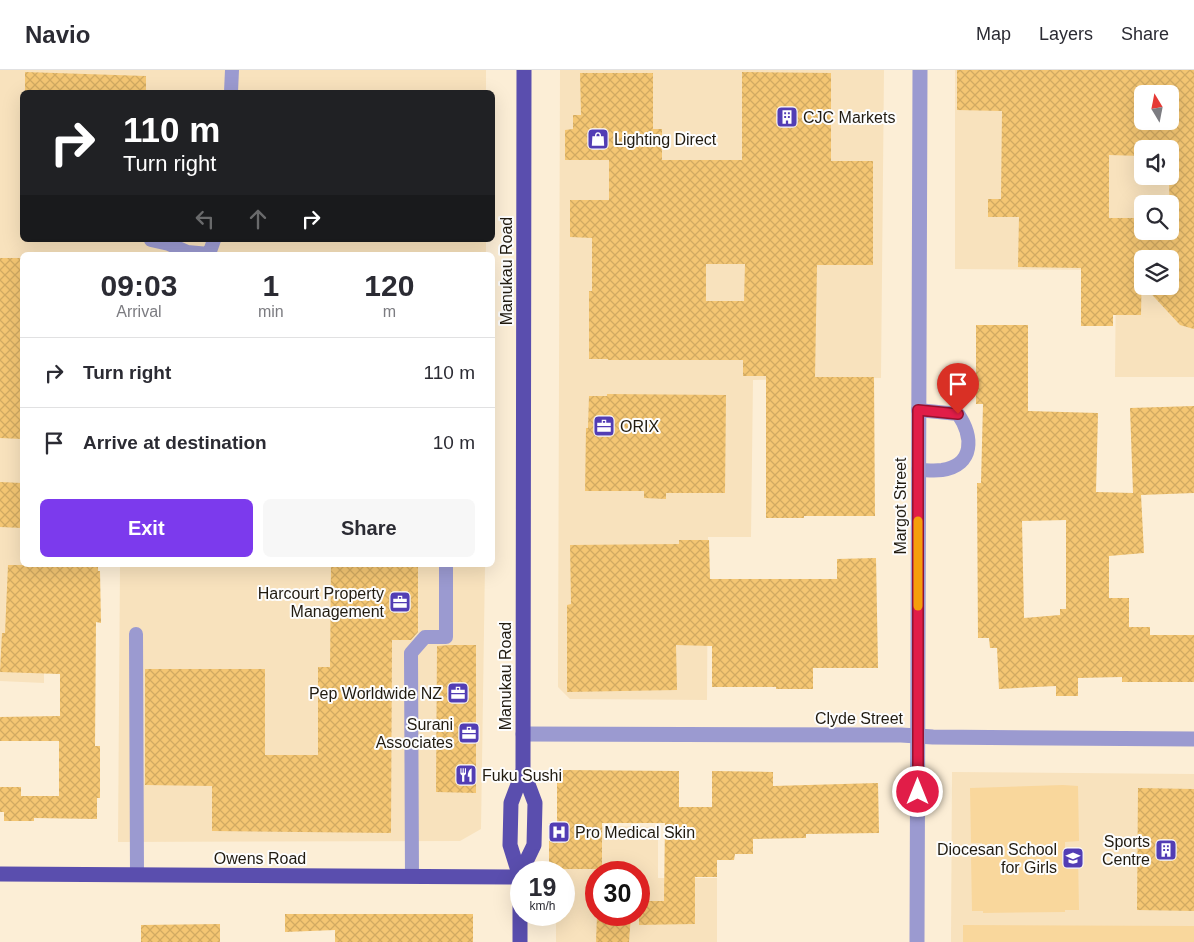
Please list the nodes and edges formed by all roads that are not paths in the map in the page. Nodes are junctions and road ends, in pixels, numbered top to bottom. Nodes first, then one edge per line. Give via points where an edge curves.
1 (232, 70) edge
2 (524, 70) edge
3 (920, 70) edge
4 (231, 90) edge
5 (160, 242) edge
6 (187, 252) edge
7 (918, 410) junction
8 (918, 470) junction
9 (446, 567) edge
10 (136, 634) dead end
11 (523, 734) junction
12 (918, 736) junction
13 (1194, 739) edge
14 (523, 771) junction
15 (516, 861) edge
16 (527, 861) edge
17 (0, 874) edge
18 (510, 874) edge
19 (136, 875) junction
20 (412, 876) junction
21 (520, 926) edge
22 (520, 942) edge
23 (917, 942) edge

1 - 4 lane
2 - 11 main road, Manukau Road
3 - 7 street, Margot Street
5 - 6 lane
7 - 8 street, Margot Street
7 - 8 lane via 958,414 966,426 968,438 966,457 958,464 942,470
8 - 12 street, Margot Street
9 - 20 lane via 446,637 425,637 411,653
10 - 19 lane
11 - 12 street, Clyde Street
11 - 14 main road, Manukau Road
12 - 13 street, Clyde Street
12 - 23 street, Margot Street
14 - 15 main road, Manukau Road via 511,803 510,845
14 - 16 main road, Manukau Road via 535,803 534,846
17 - 19 main road, Owens Road
18 - 20 main road, Owens Road
19 - 20 main road, Owens Road
21 - 22 main road, Manukau Road

